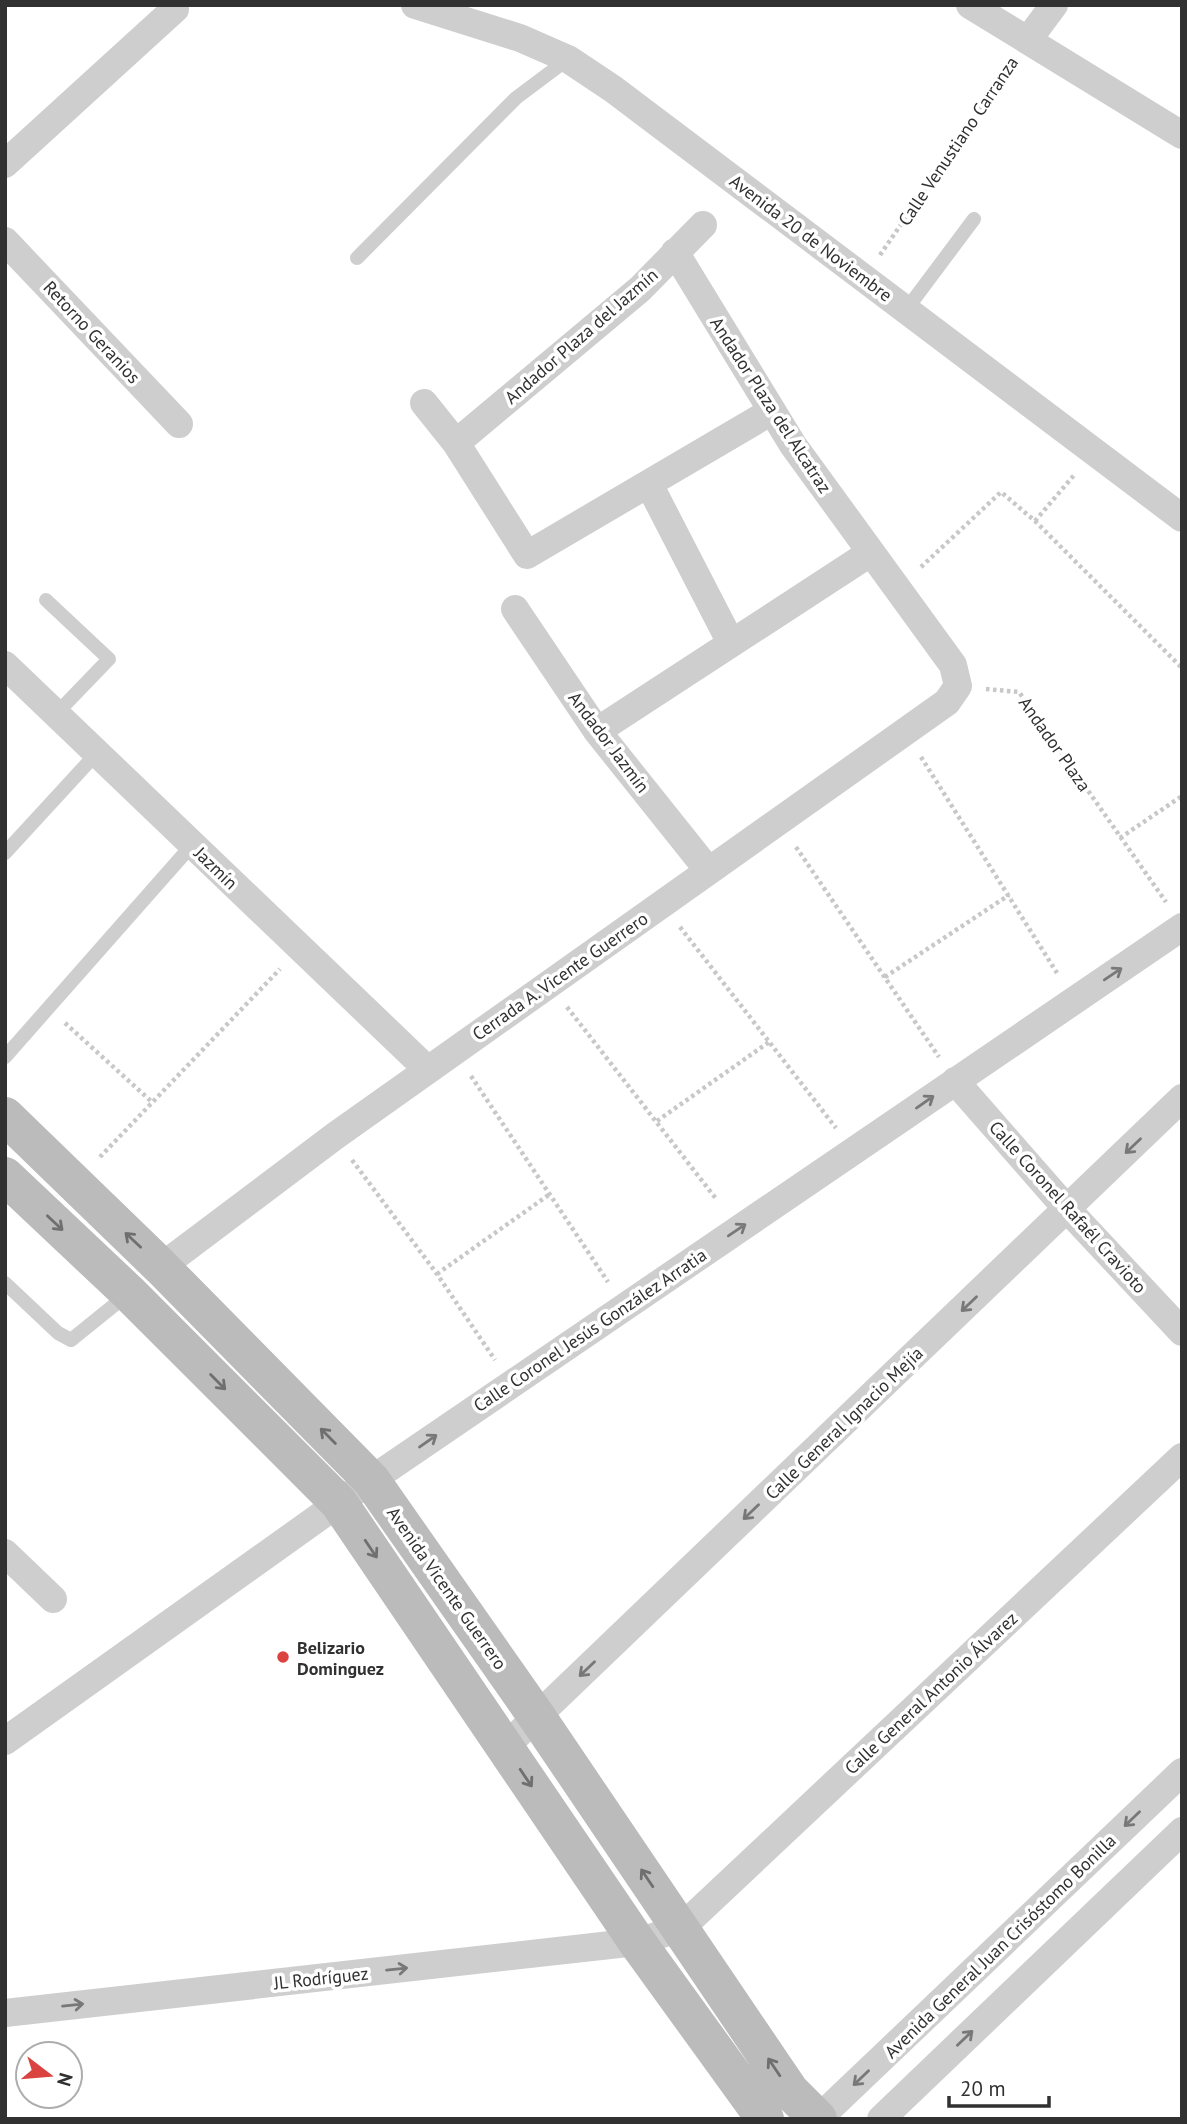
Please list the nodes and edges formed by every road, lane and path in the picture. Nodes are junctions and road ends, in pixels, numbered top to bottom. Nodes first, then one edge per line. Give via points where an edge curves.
1 (415, 5) edge
2 (970, 5) edge
3 (1054, 5) edge
4 (175, 9) dead end
5 (1028, 40) junction
6 (568, 59) junction
7 (1182, 135) edge
8 (12, 158) edge
9 (974, 219) dead end
10 (703, 225) dead end
11 (5, 241) edge
12 (675, 252) junction
13 (358, 258) dead end
14 (864, 278) junction
15 (906, 310) junction
16 (424, 403) dead end
17 (772, 411) junction
18 (178, 424) dead end
19 (456, 443) junction
20 (1094, 452) junction
21 (650, 485) junction
22 (1182, 518) edge
23 (1035, 521) junction
24 (870, 552) junction
25 (897, 589) junction
26 (46, 600) dead end
27 (515, 609) dead end
28 (731, 643) junction
29 (5, 665) edge
30 (1182, 668) edge
31 (958, 686) junction
32 (56, 714) junction
33 (597, 731) junction
34 (905, 732) junction
35 (96, 754) junction
36 (1182, 796) edge
37 (778, 820) junction
38 (1120, 838) junction
39 (192, 845) junction
40 (5, 853) edge
41 (708, 870) junction
42 (1009, 895) junction
43 (662, 903) junction
44 (1175, 916) edge
45 (300, 948) junction
46 (1057, 973) dead end
47 (885, 977) junction
48 (548, 984) junction
49 (49, 1008) junction
50 (769, 1042) junction
51 (455, 1051) junction
52 (5, 1057) edge
53 (428, 1070) junction
54 (955, 1081) junction
55 (1182, 1098) edge
56 (152, 1102) junction
57 (5, 1116) edge
58 (657, 1121) junction
59 (335, 1136) junction
60 (854, 1150) junction
61 (5, 1177) edge
62 (73, 1184) junction
63 (550, 1194) junction
64 (717, 1200) dead end
65 (1067, 1209) junction
66 (161, 1266) junction
67 (437, 1274) junction
68 (5, 1283) edge
69 (130, 1293) junction
70 (624, 1306) junction
71 (1182, 1332) edge
72 (496, 1361) dead end
73 (1182, 1457) edge
74 (372, 1480) junction
75 (339, 1503) junction
76 (5, 1553) edge
77 (53, 1599) dead end
78 (537, 1717) junction
79 (5, 1741) edge
80 (505, 1747) junction
81 (1182, 1772) edge
82 (1182, 1831) edge
83 (681, 1928) junction
84 (637, 1942) junction
85 (5, 2013) edge
86 (765, 2119) edge
87 (818, 2119) edge
88 (881, 2119) edge

1 - 6 street, Avenida 20 de Noviembre via 520,38
2 - 5 street
3 - 5 street, Calle Venustiano Carranza
4 - 8 street
5 - 7 street
5 - 14 path, Calle Venustiano Carranza
6 - 13 lane via 516,98
6 - 14 street, Avenida 20 de Noviembre
9 - 15 lane
10 - 12 street, Andador Plaza del Jazmín
11 - 18 street, Retorno Geranios
12 - 17 street, Andador Plaza del Alcatraz
12 - 19 street, Andador Plaza del Jazmín via 640,289
14 - 15 street, Avenida 20 de Noviembre
15 - 20 street, Avenida 20 de Noviembre
16 - 19 street
17 - 21 street
17 - 24 street, Andador Plaza del Alcatraz
19 - 21 street via 527,555
20 - 22 street, Avenida 20 de Noviembre
20 - 23 path
21 - 28 street
23 - 25 path via 1001,492
23 - 30 path
24 - 25 street, Andador Plaza del Alcatraz
24 - 28 street
25 - 31 street via 953,665
26 - 32 lane via 109,659
27 - 33 street, Andador Jazmín
28 - 33 street
29 - 32 street, Jazmín
31 - 34 street, Cerrada A. Vicente Guerrero via 947,702
31 - 38 path, Andador Plaza via 1019,692
32 - 35 street, Jazmín
33 - 41 street, Andador Jazmín
34 - 37 street, Cerrada A. Vicente Guerrero
34 - 42 path
35 - 39 street, Jazmín
35 - 40 lane
36 - 38 path
37 - 41 street, Cerrada A. Vicente Guerrero
37 - 47 path
38 - 44 path, Andador Plaza
39 - 45 street, Jazmín
39 - 49 lane
41 - 43 street, Cerrada A. Vicente Guerrero
42 - 46 path
42 - 47 path
43 - 48 street, Cerrada A. Vicente Guerrero
43 - 50 path
54 -> 44 street, Calle Coronel Jesús González Arratia
45 - 53 street, Jazmín
45 - 56 path
47 - 54 path
48 - 51 street, Cerrada A. Vicente Guerrero
48 - 58 path
49 - 52 lane
49 - 56 path
50 - 58 path
50 - 60 path
51 - 53 street, Cerrada A. Vicente Guerrero
51 - 63 path
53 - 59 street, Cerrada A. Vicente Guerrero
60 -> 54 street, Calle Coronel Jesús González Arratia
54 - 65 street, Calle Coronel Rafaél Cravioto
55 -> 65 street, Calle General Ignacio Mejía
56 - 62 path
57 - 62 main road, Avenida Vicente Guerrero
58 - 64 path
59 - 66 street, Cerrada A. Vicente Guerrero
59 - 67 path
70 -> 60 street, Calle Coronel Jesús González Arratia
61 -> 69 main road
66 -> 62 main road, Avenida Vicente Guerrero
63 - 67 path
63 - 70 path
65 - 71 street, Calle Coronel Rafaél Cravioto
65 -> 78 street, Calle General Ignacio Mejía
74 -> 66 main road, Avenida Vicente Guerrero
67 - 72 path
68 - 69 lane via 71,1340
69 -> 75 main road
74 -> 70 street, Calle Coronel Jesús González Arratia
73 - 83 street, Calle General Antonio Álvarez
74 - 75 street, Calle Coronel Jesús González Arratia
74 - 78 main road, Avenida Vicente Guerrero
75 - 79 street, Calle Coronel Jesús González Arratia
75 -> 80 main road
76 - 77 street
78 - 80 street, Calle General Ignacio Mejía
83 -> 78 main road, Avenida Vicente Guerrero
80 -> 84 main road
81 -> 87 street, Avenida General Juan Crisóstomo Bonilla
88 -> 82 street
83 - 84 street, JL Rodríguez
87 -> 83 main road, Avenida Vicente Guerrero via 790,2091
85 -> 84 street, JL Rodríguez
84 - 86 main road

